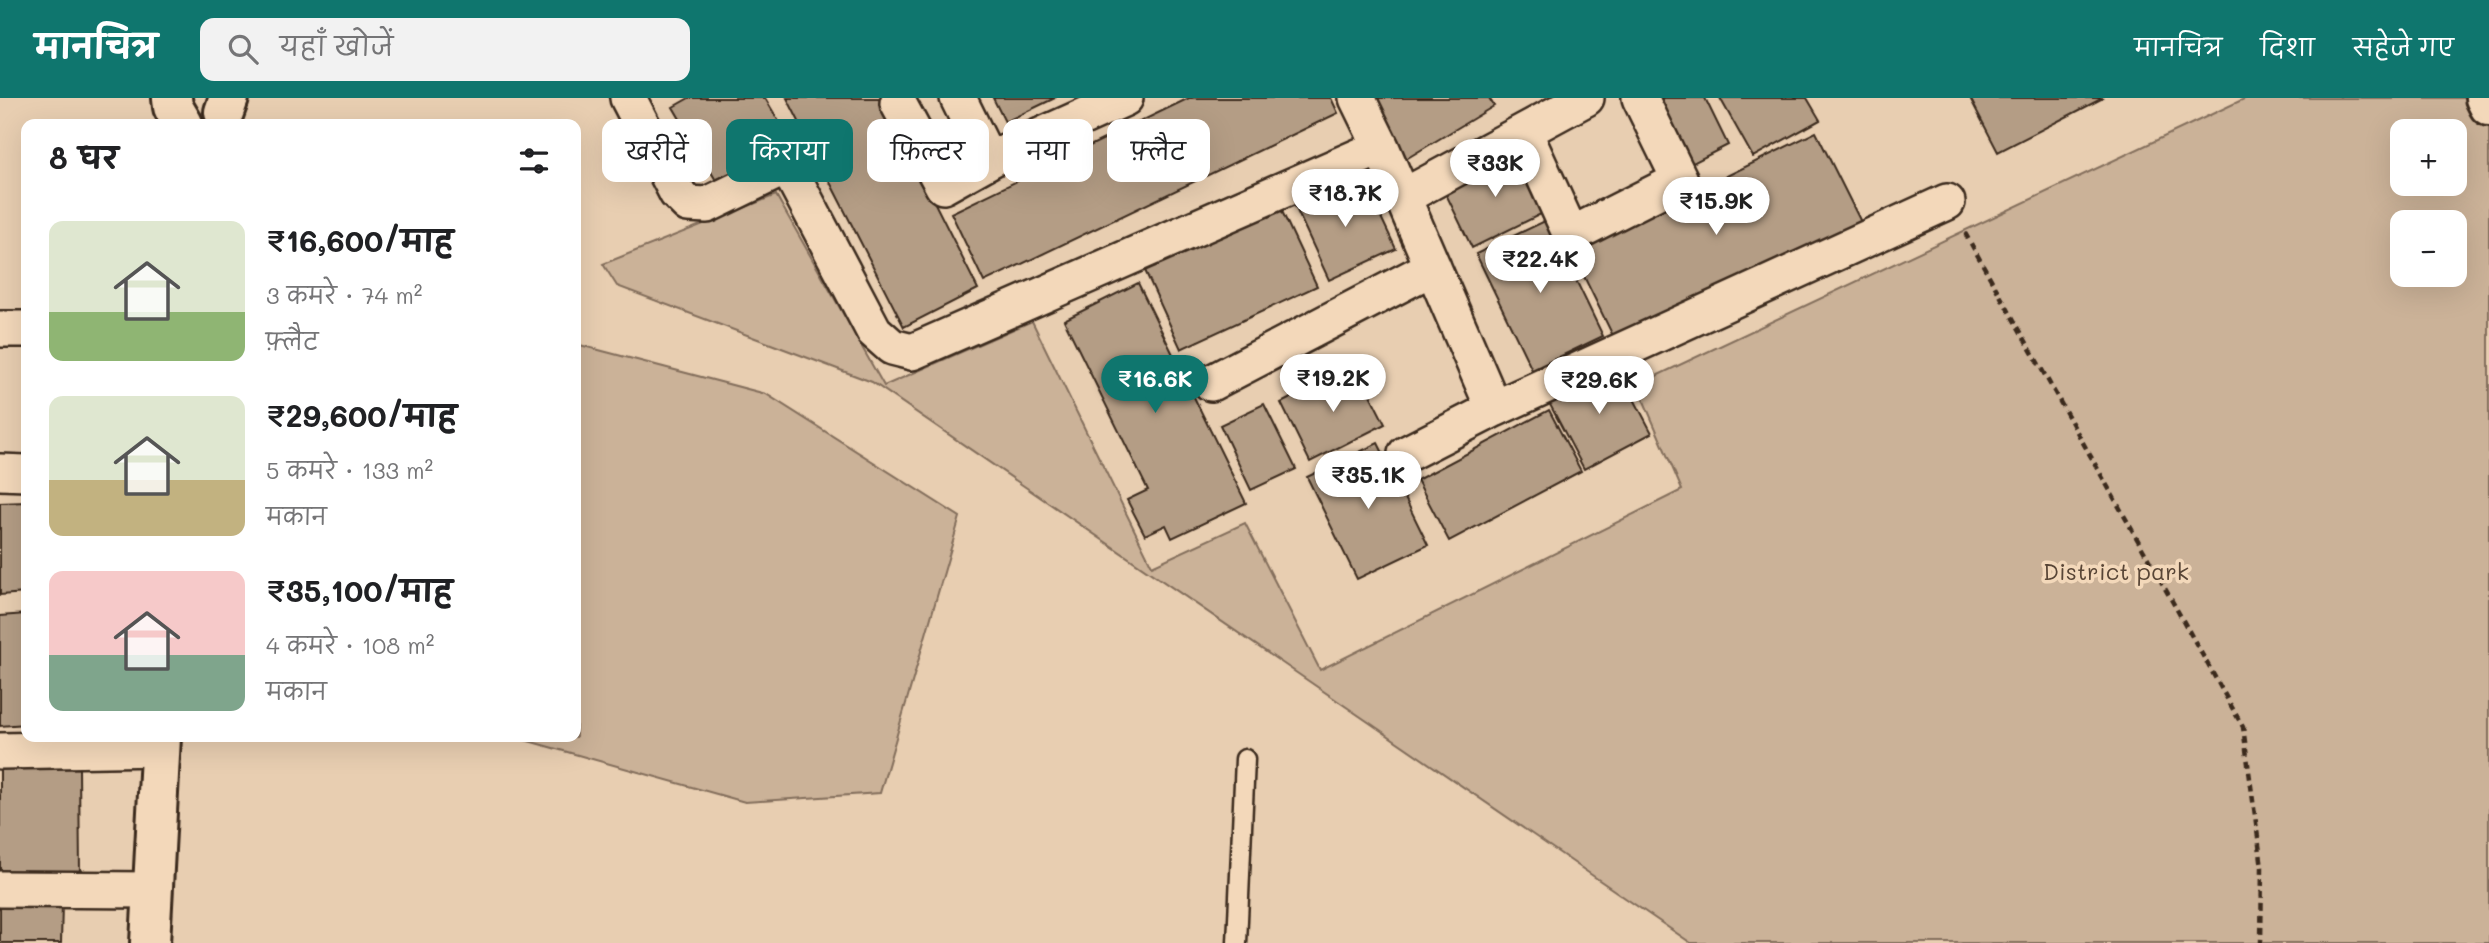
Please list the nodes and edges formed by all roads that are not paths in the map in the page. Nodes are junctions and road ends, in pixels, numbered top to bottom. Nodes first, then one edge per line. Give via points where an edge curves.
1 (628, 98) edge
2 (958, 98) edge
3 (1125, 98) edge
4 (1357, 98) edge
5 (1586, 98) edge
6 (1640, 98) edge
7 (2485, 98) edge
8 (898, 103) dead end
9 (2489, 106) edge
10 (1524, 132) junction
11 (1381, 147) junction
12 (995, 157) junction
13 (1403, 197) junction
14 (1947, 202) road end
15 (1433, 267) junction
16 (0, 329) edge
17 (21, 329) edge
18 (1211, 383) dead end
19 (1494, 409) junction
20 (1406, 454) dead end
21 (0, 472) edge
22 (21, 472) edge
23 (161, 743) edge
24 (0, 751) edge
25 (1245, 759) dead end
26 (0, 889) edge
27 (153, 890) junction
28 (150, 943) edge
29 (1237, 943) edge

1 - 11 street via 677,193 688,204 707,205 784,170 792,174 874,331 892,347 912,352
2 - 12 street via 985,153
3 - 12 street
4 - 11 street
5 - 10 street
6 - 10 street via 1680,180 1571,235
7 - 9 street
8 - 12 street via 943,186
10 - 13 street
11 - 13 street
13 - 15 street
14 - 19 street
15 - 18 street
15 - 19 street
16 - 17 street
19 - 20 street
21 - 22 street
23 - 24 street
23 - 27 street
25 - 29 lane
26 - 27 street
27 - 28 street

